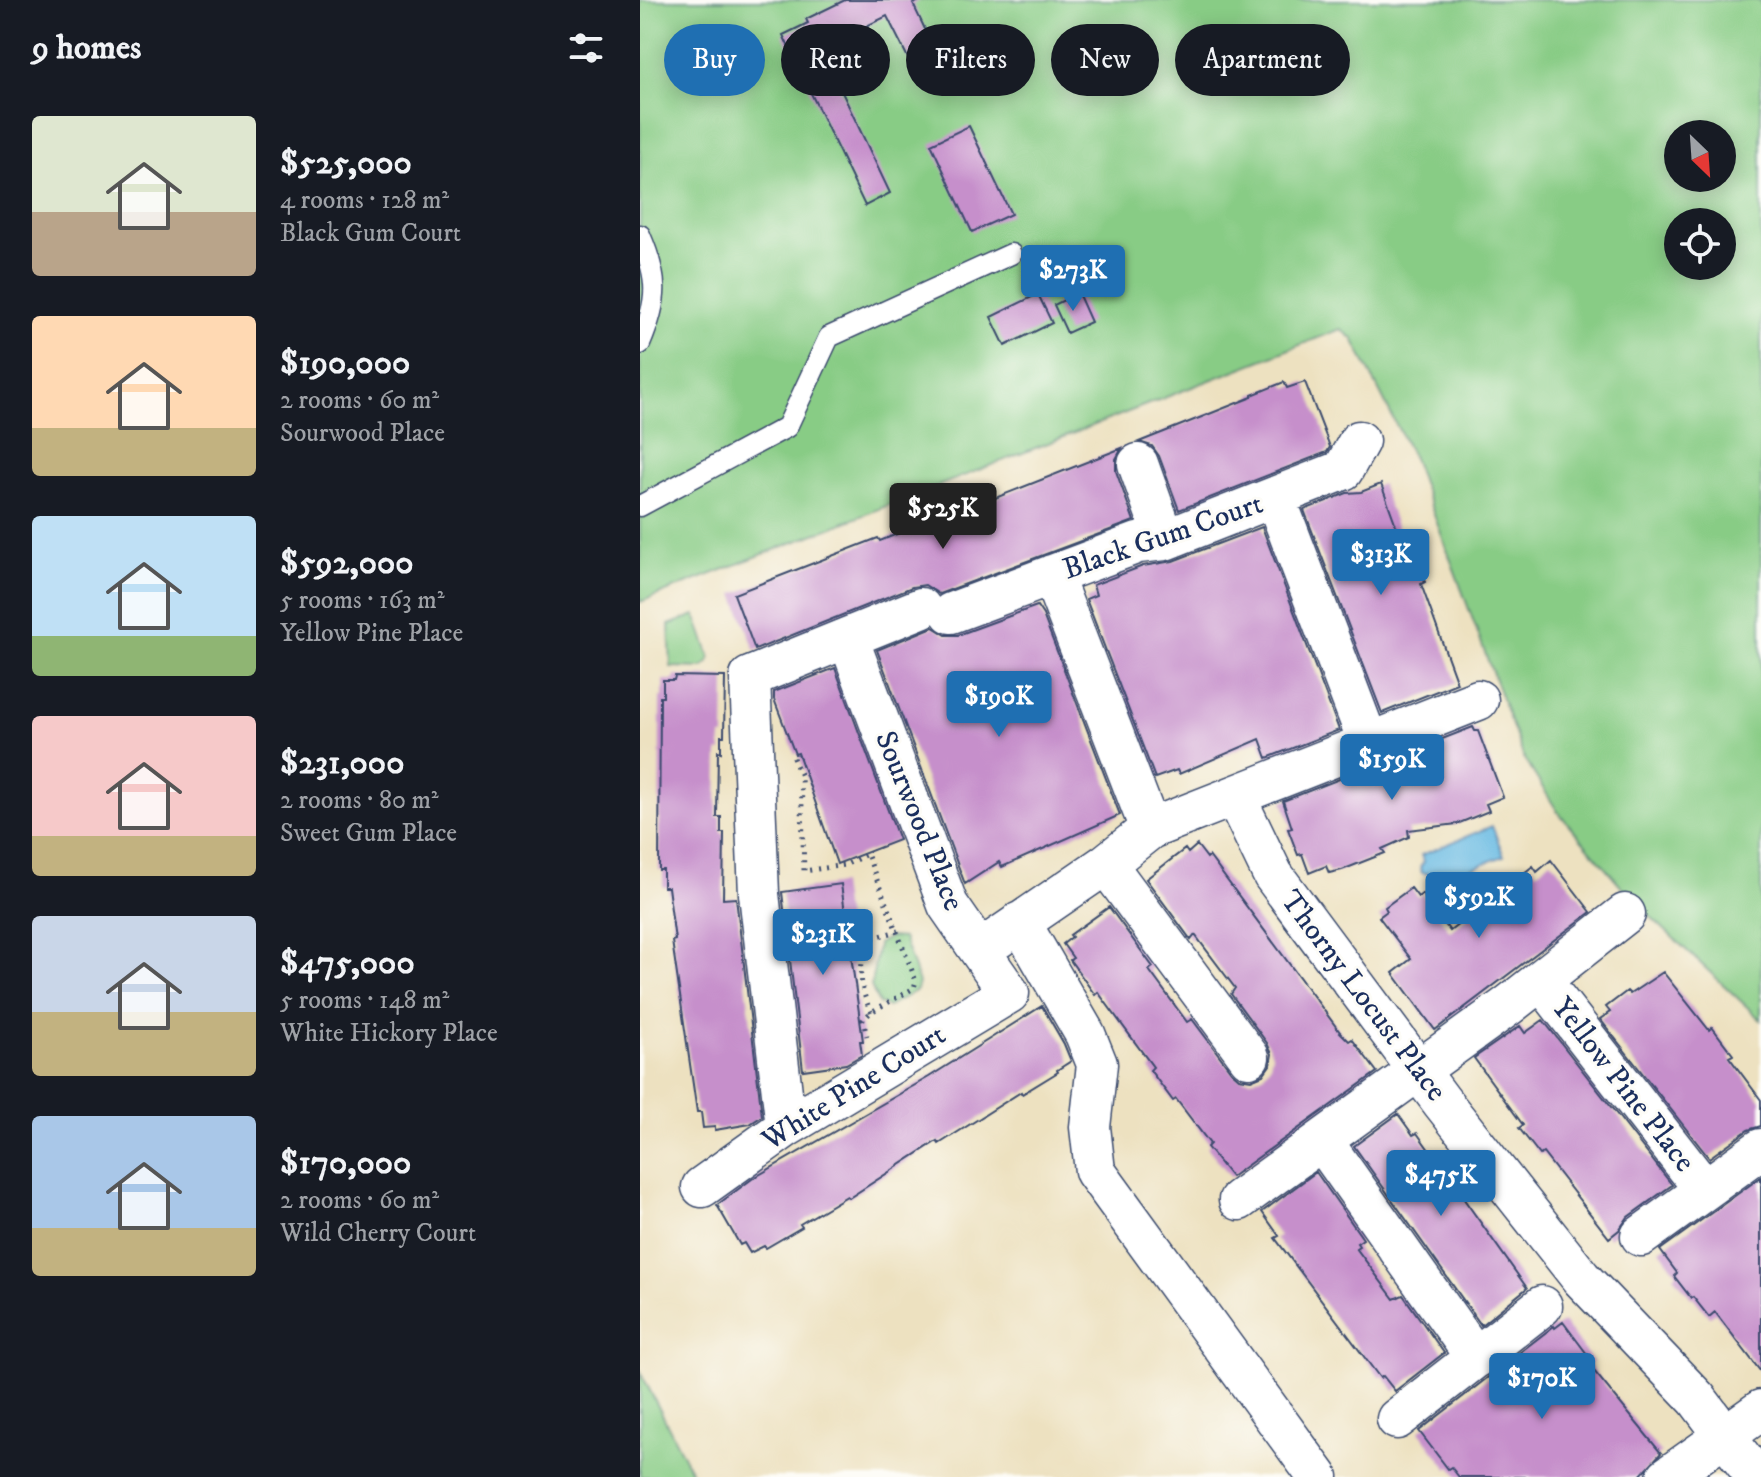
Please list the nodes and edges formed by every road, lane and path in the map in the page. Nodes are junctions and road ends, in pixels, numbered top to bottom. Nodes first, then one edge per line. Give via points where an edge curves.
1 (640, 235) edge
2 (1011, 254) dead end
3 (640, 344) edge
4 (1359, 441) dead end
5 (1138, 464) dead end
6 (1275, 497) junction
7 (640, 506) edge
8 (1165, 540) junction
9 (1052, 575) junction
10 (848, 638) junction
11 (1478, 700) dead end
12 (1369, 744) junction
13 (791, 752) dead end
14 (1235, 796) junction
15 (1150, 829) junction
16 (1106, 864) junction
17 (1625, 914) dead end
18 (1020, 922) junction
19 (898, 931) junction
20 (868, 941) junction
21 (858, 942) dead end
22 (981, 950) junction
23 (1541, 980) junction
24 (1009, 993) joint
25 (871, 1012) junction
26 (871, 1051) dead end
27 (1249, 1057) dead end
28 (1431, 1061) junction
29 (786, 1127) junction
30 (1323, 1142) junction
31 (1761, 1149) edge
32 (702, 1187) dead end
33 (1704, 1189) junction
34 (1239, 1200) dead end
35 (1641, 1236) dead end
36 (1542, 1306) dead end
37 (1476, 1358) junction
38 (1761, 1410) edge
39 (1397, 1419) dead end
40 (1725, 1436) junction
41 (1318, 1477) edge
42 (1667, 1477) edge
43 (1756, 1477) edge

1 - 3 lane via 653,266 654,308
2 - 7 lane via 829,337 787,427
4 - 6 street, Black Gum Court via 1343,470
5 - 8 street
6 - 8 street, Black Gum Court
6 - 12 street
8 - 9 street, Black Gum Court via 1138,543
9 - 10 street, Black Gum Court
9 - 15 street
10 - 22 street, Sourwood Place via 948,905
10 - 29 street, Black Gum Court via 750,677 759,894
11 - 12 street
12 - 14 street
13 - 19 path via 801,776 804,871 845,865 867,854
14 - 15 street
14 - 28 street, Thorny Locust Place via 1273,875
15 - 16 street
16 - 18 street
16 - 27 street
17 - 23 street
18 - 22 street
18 - 41 street via 1097,1064 1090,1127 1095,1171
19 - 20 path
19 - 25 path via 914,988
20 - 21 path
20 - 25 path via 860,982
22 - 24 street, Sourwood Place
23 - 28 street
23 - 33 street, Yellow Pine Place
24 - 29 street, White Pine Court
25 - 26 path via 863,1020
28 - 30 street
28 - 40 street, Thorny Locust Place via 1581,1278 1697,1399
29 - 32 street, White Pine Court
30 - 34 street
30 - 37 street
31 - 33 street
33 - 35 street
36 - 37 street
37 - 39 street
38 - 40 street
40 - 42 street
40 - 43 street, Thorny Locust Place

